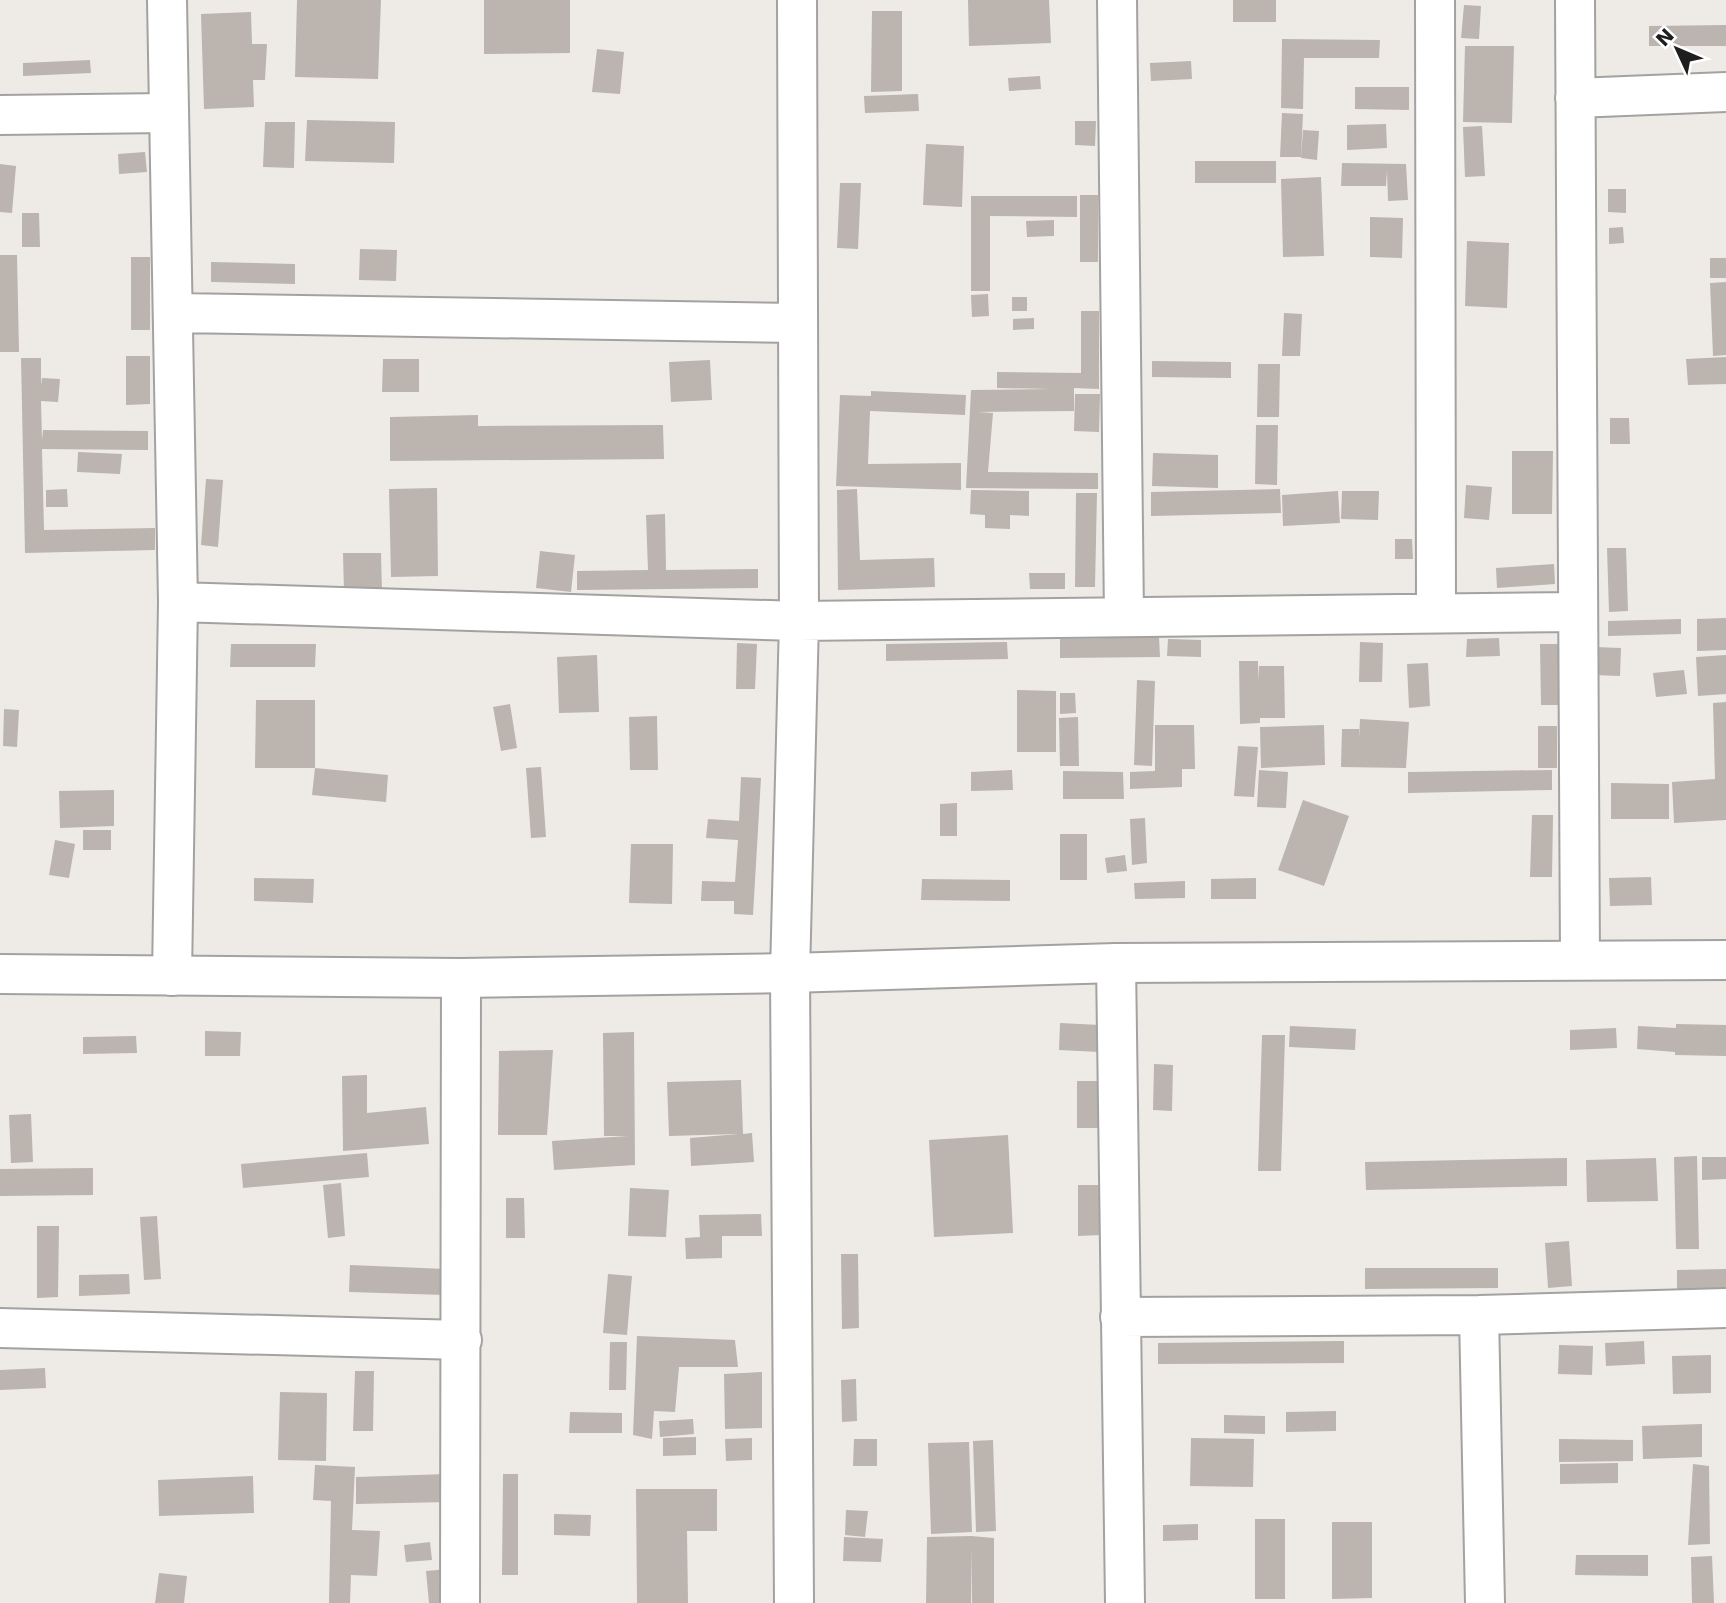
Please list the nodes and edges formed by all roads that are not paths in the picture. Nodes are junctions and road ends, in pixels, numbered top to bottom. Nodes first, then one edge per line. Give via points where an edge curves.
1 (167, 0) edge
2 (797, 0) edge
3 (1117, 0) edge
4 (1435, 0) edge
5 (1575, 0) edge
6 (1726, 92) edge
7 (1575, 97) junction
8 (167, 113) junction
9 (0, 115) edge
10 (174, 313) junction
11 (798, 323) junction
12 (178, 601) junction
13 (1577, 612) junction
14 (1436, 613) junction
15 (1124, 617) junction
16 (799, 621) junction
17 (1580, 960) junction
18 (1726, 960) edge
19 (1116, 963) junction
20 (790, 973) junction
21 (0, 974) edge
22 (172, 976) junction
23 (461, 978) junction
24 (1726, 1308) edge
25 (1479, 1315) junction
26 (1121, 1317) junction
27 (0, 1328) edge
28 (462, 1340) junction
29 (460, 1603) edge
30 (794, 1603) edge
31 (1125, 1603) edge
32 (1485, 1603) edge

1 - 8 street
2 - 11 street
3 - 15 street
4 - 14 street
5 - 7 street
6 - 7 street
7 - 13 street
8 - 9 street
8 - 10 street
10 - 11 street
10 - 12 street
11 - 16 street
12 - 16 street
12 - 22 street
13 - 14 street
13 - 17 street
14 - 15 street
15 - 16 street
16 - 20 street
17 - 18 street
17 - 19 street
19 - 20 street
19 - 26 street
20 - 23 street
20 - 30 street
21 - 22 street
22 - 23 street
23 - 28 street
24 - 25 street
25 - 26 street
25 - 32 street
26 - 31 street
27 - 28 street
28 - 29 street

